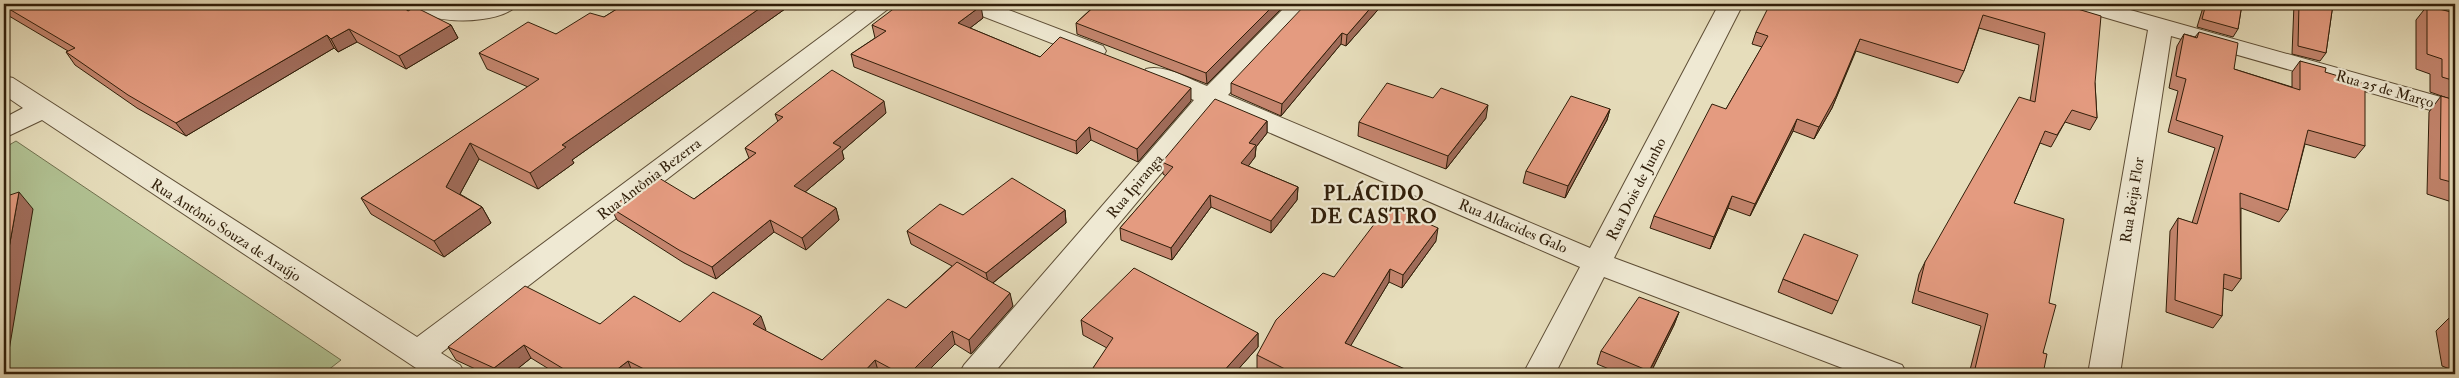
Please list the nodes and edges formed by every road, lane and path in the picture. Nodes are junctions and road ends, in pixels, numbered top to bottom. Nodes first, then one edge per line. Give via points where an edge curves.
1 (421, 4) edge
2 (506, 4) edge
3 (880, 4) edge
4 (972, 4) edge
5 (1301, 4) edge
6 (1731, 4) edge
7 (2084, 4) edge
8 (2161, 26) junction
9 (4, 84) edge
10 (1211, 97) junction
11 (2455, 109) edge
12 (41, 110) junction
13 (4, 129) edge
14 (1598, 263) junction
15 (417, 354) junction
16 (449, 374) edge
17 (975, 374) edge
18 (1539, 374) edge
19 (1891, 374) edge
20 (2104, 374) edge

1 - 2 street via 449,14 473,15
3 - 15 street, Rua Antônia Bezerra
4 - 10 street, Rua Aldacides Galo
5 - 10 street, Rua Ipiranga
6 - 14 street, Rua Dois de Junho
7 - 8 street, Rua 25 de Março
8 - 11 street, Rua 25 de Março
8 - 20 street, Rua Beija Flor
9 - 12 street, Rua Antônio Souza de Araújo
10 - 14 street, Rua Aldacides Galo
10 - 17 street, Rua Ipiranga
12 - 13 street
12 - 15 street, Rua Antônio Souza de Araújo
14 - 18 street, Rua Dois de Junho
14 - 19 street, Rua Aldacides Galo
15 - 16 street, Rua Antônio Souza de Araújo

